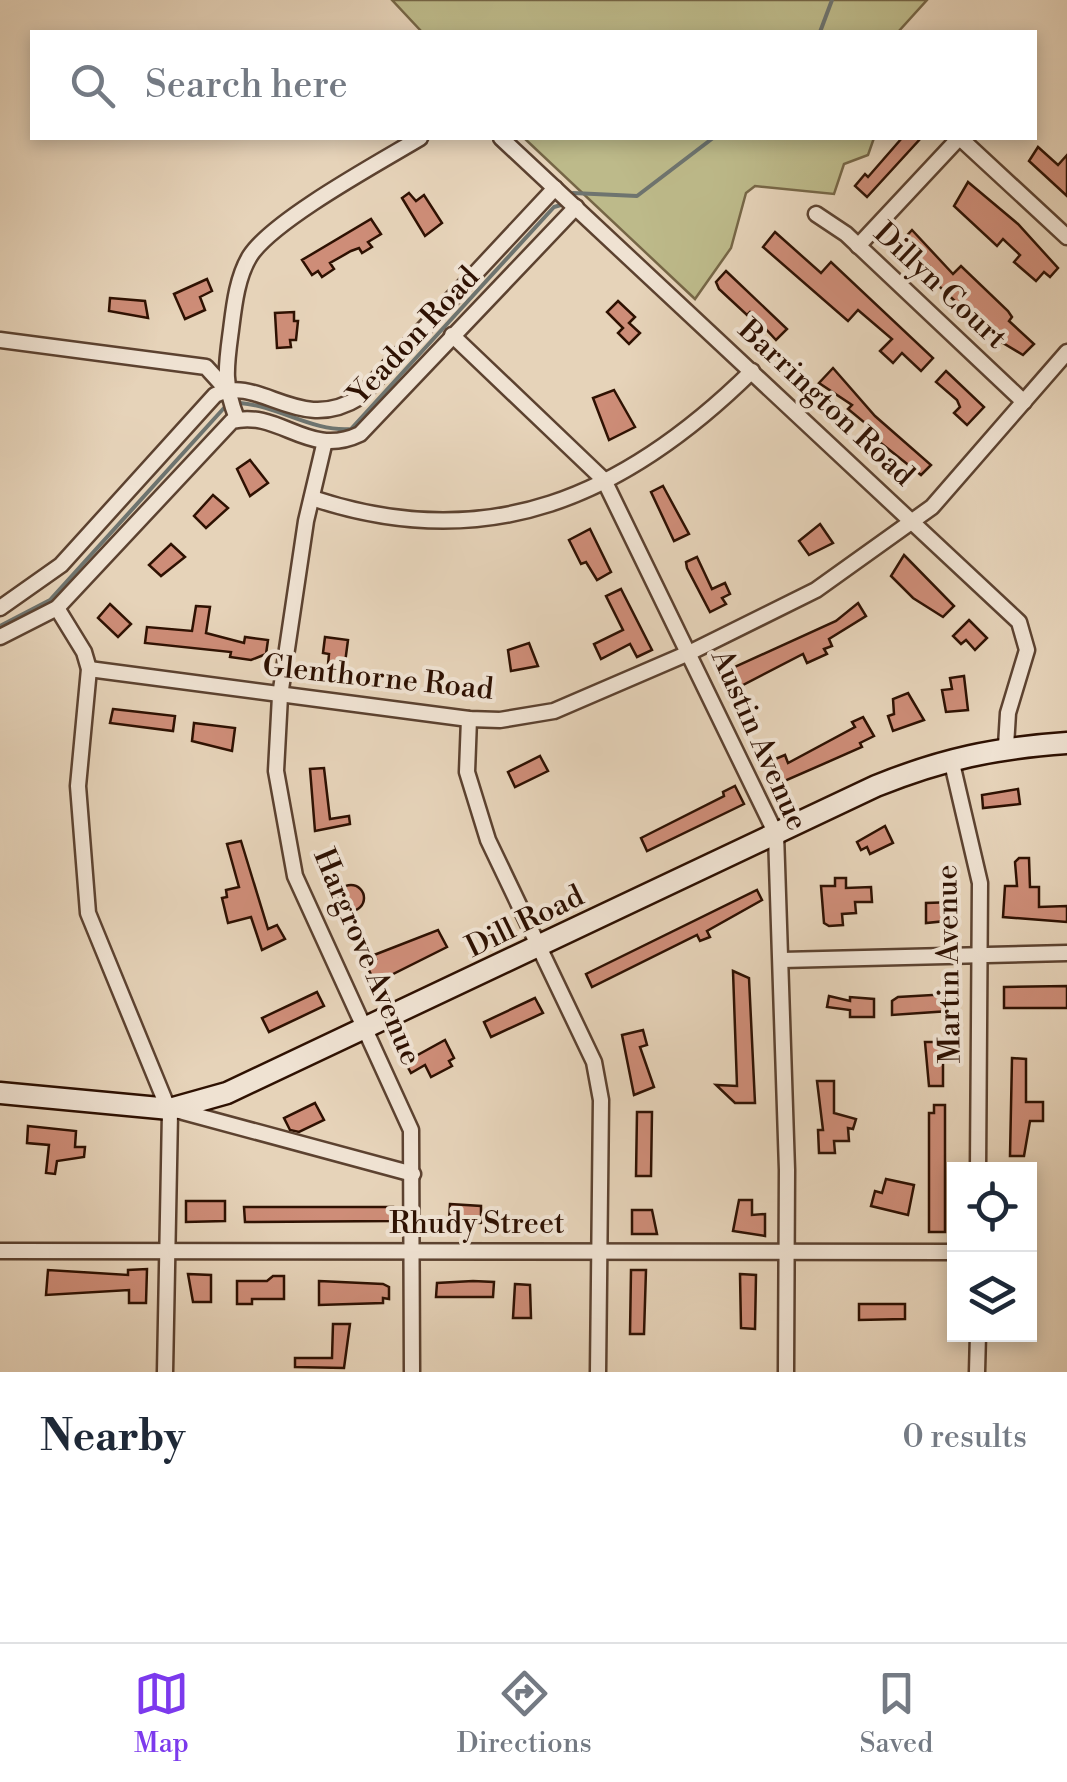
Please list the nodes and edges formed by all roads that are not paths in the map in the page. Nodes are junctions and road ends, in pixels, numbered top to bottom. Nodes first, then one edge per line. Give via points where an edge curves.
1 (417, 140) edge
2 (503, 140) edge
3 (957, 140) edge
4 (961, 140) edge
5 (555, 188) junction
6 (576, 207) junction
7 (816, 214) dead end
8 (1067, 236) edge
9 (858, 246) junction
10 (452, 335) junction
11 (0, 340) edge
12 (1067, 352) edge
13 (752, 371) junction
14 (227, 389) junction
15 (1024, 402) junction
16 (237, 419) junction
17 (324, 445) junction
18 (604, 480) junction
19 (312, 498) junction
20 (914, 523) junction
21 (0, 608) edge
22 (57, 608) junction
23 (0, 638) edge
24 (691, 652) junction
25 (88, 669) junction
26 (280, 696) junction
27 (469, 719) junction
28 (1067, 743) edge
29 (1006, 746) junction
30 (952, 759) junction
31 (776, 834) junction
32 (542, 947) junction
33 (1067, 953) edge
34 (981, 955) junction
35 (782, 960) junction
36 (368, 1030) junction
37 (0, 1093) edge
38 (170, 1108) junction
39 (978, 1162) edge
40 (413, 1174) junction
41 (0, 1251) edge
42 (165, 1252) junction
43 (412, 1252) junction
44 (600, 1252) junction
45 (947, 1252) edge
46 (787, 1253) junction
47 (978, 1342) edge
48 (165, 1372) edge
49 (412, 1372) edge
50 (598, 1372) edge
51 (786, 1372) edge
52 (977, 1372) edge

1 - 14 street via 296,216 253,252 234,303 224,359
2 - 5 street, Barrington Road
3 - 9 street
4 - 8 street
5 - 6 street, Barrington Road
5 - 14 street, Yeadon Road via 360,397 339,408 307,411
6 - 10 street, Yeadon Road
6 - 13 street, Barrington Road
7 - 9 street, Dillyn Court
9 - 15 street, Dillyn Court
10 - 17 street, Yeadon Road via 360,434
10 - 18 street, Austin Avenue
11 - 14 street, Yeadon Road via 206,366
12 - 15 street, Glenthorne Road
13 - 18 street via 664,450
13 - 20 street, Barrington Road
14 - 16 street
14 - 21 street via 61,565
15 - 20 street, Glenthorne Road
16 - 17 street
16 - 22 street
17 - 19 street, Hargrove Avenue
18 - 19 street via 526,514 480,522 351,511
18 - 24 street, Austin Avenue
19 - 26 street, Hargrove Avenue
20 - 24 street, Glenthorne Road via 816,590
20 - 29 street, Barrington Road via 1023,629 1026,650
22 - 23 street
22 - 25 street
24 - 27 street, Glenthorne Road via 554,711
24 - 31 street, Austin Avenue
25 - 26 street, Glenthorne Road
25 - 38 street via 78,786 88,912
26 - 27 street, Glenthorne Road
26 - 36 street, Hargrove Avenue via 276,771 295,876
27 - 32 street via 468,772 488,840
28 - 29 street, Dill Road
29 - 30 street, Dill Road
30 - 31 street, Dill Road
30 - 34 street, Martin Avenue via 978,870
31 - 32 street, Dill Road
31 - 35 street, Austin Avenue
32 - 36 street, Dill Road
32 - 44 street via 598,1081
33 - 34 street
34 - 35 street
34 - 39 street, Martin Avenue
35 - 46 street, Austin Avenue
36 - 38 street, Dill Road via 227,1094
36 - 40 street, Hargrove Avenue via 411,1130
37 - 38 street, Dill Road
38 - 40 street
38 - 42 street
40 - 43 street, Hargrove Avenue
41 - 42 street, Rhudy Street
42 - 43 street, Rhudy Street
42 - 48 street
43 - 44 street, Rhudy Street
43 - 49 street, Hargrove Avenue
44 - 46 street, Rhudy Street
44 - 50 street
45 - 46 street, Rhudy Street
46 - 51 street, Austin Avenue
47 - 52 street

